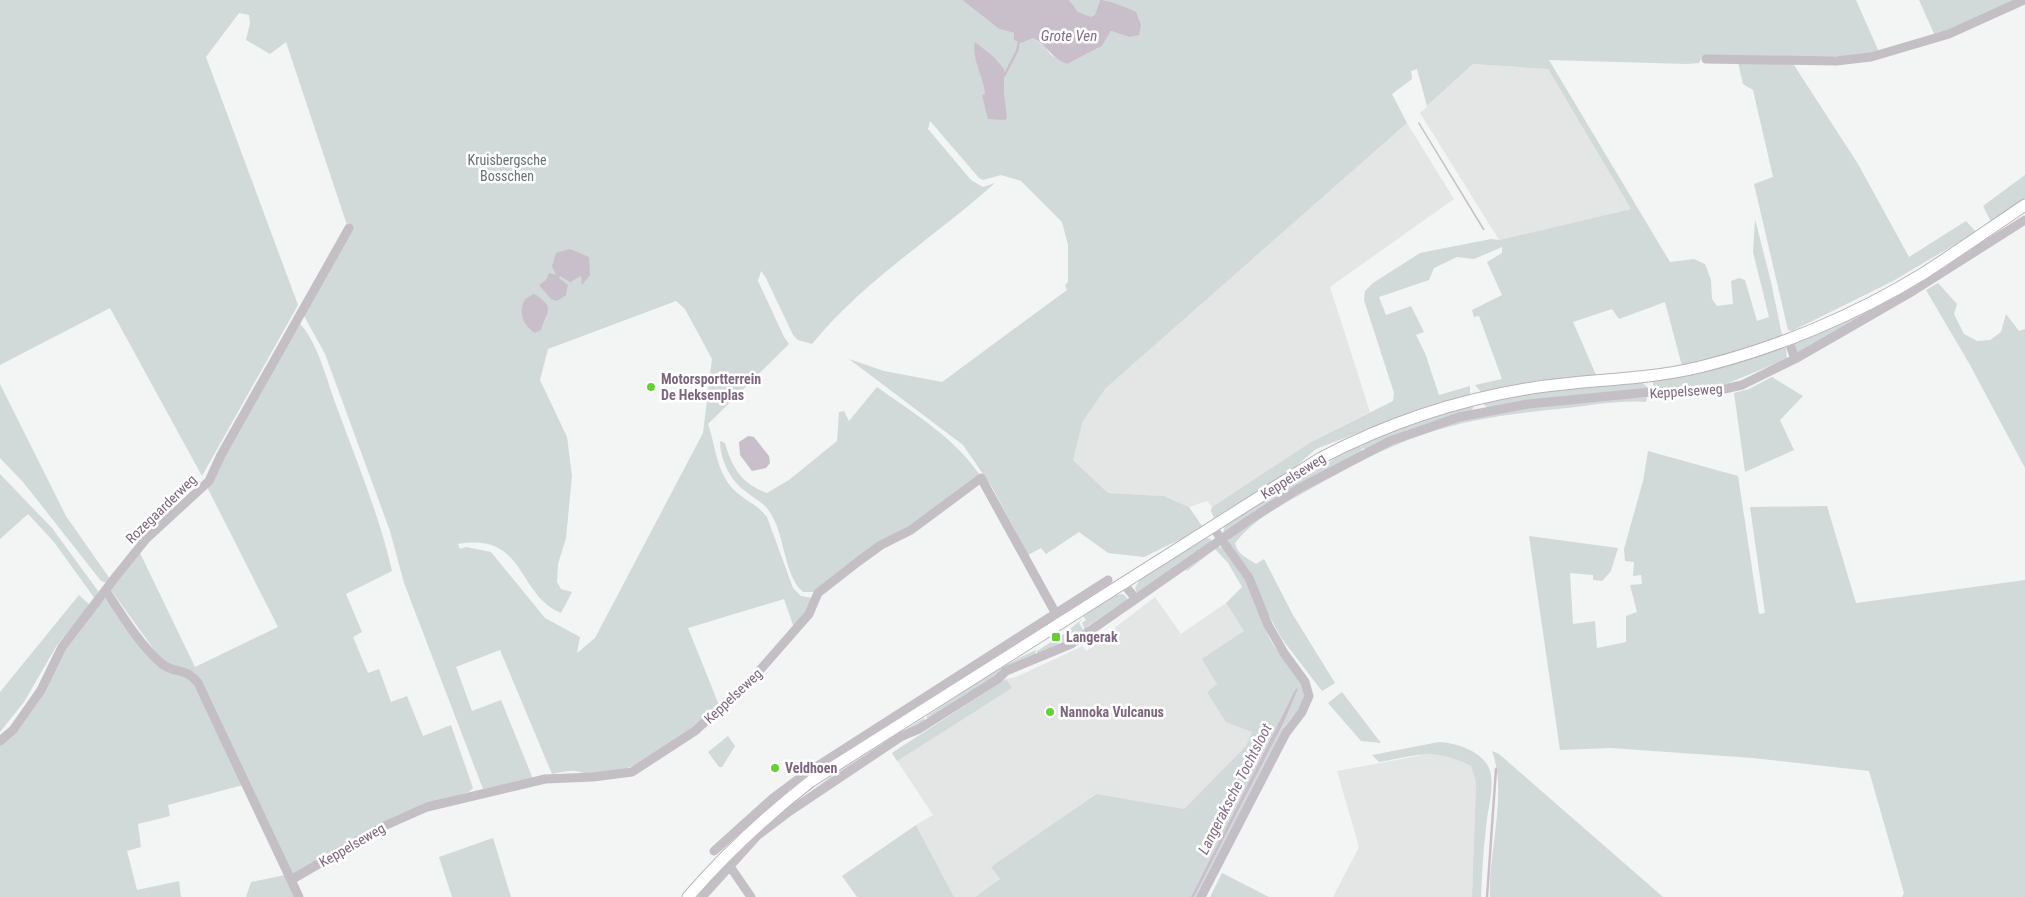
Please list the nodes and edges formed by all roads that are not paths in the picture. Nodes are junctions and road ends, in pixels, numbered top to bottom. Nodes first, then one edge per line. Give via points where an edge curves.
1 (2024, 0) edge
2 (1706, 59) dead end
3 (2025, 205) edge
4 (2025, 220) edge
5 (349, 228) dead end
6 (1788, 339) junction
7 (1795, 359) junction
8 (1648, 376) junction
9 (1651, 392) junction
10 (1478, 398) junction
11 (1481, 412) junction
12 (1212, 526) junction
13 (1220, 540) junction
14 (1108, 580) dead end
15 (1123, 583) junction
16 (106, 591) junction
17 (1135, 598) junction
18 (1058, 618) junction
19 (0, 741) edge
20 (722, 858) junction
21 (291, 880) junction
22 (299, 897) edge
23 (688, 897) edge
24 (702, 897) edge
25 (750, 897) edge
26 (1201, 897) edge

1 - 2 street via 1949,34 1871,57 1836,61
3 - 6 main road, Keppelseweg via 1923,274 1840,317
4 - 7 street, Keppelseweg via 1913,292
5 - 16 street, Rozegaarderweg via 209,481 146,539
6 - 7 street
6 - 8 main road, Keppelseweg via 1697,367
7 - 9 street, Keppelseweg via 1742,385 1720,390
8 - 9 street
8 - 10 main road, Keppelseweg via 1527,388
9 - 11 street, Keppelseweg
10 - 11 street
10 - 12 main road, Keppelseweg via 1443,406 1358,438
11 - 13 street, Keppelseweg via 1435,424 1350,460 1298,489
12 - 13 street
12 - 15 main road, Keppelseweg
13 - 17 street, Keppelseweg
13 - 26 street via 1249,578 1268,625 1305,682 1309,696 1302,712 1286,733
14 - 18 street, Keppelseweg
15 - 17 street
15 - 18 main road, Keppelseweg
16 - 19 street, Rozegaarderweg via 62,647 41,690 13,730
16 - 21 street via 154,656 165,666 191,674 198,683
17 - 20 street, Keppelseweg via 1071,644 1006,671 990,684 902,736
18 - 20 main road, Keppelseweg via 784,796
18 - 21 street, Keppelseweg via 981,478 910,530 866,555 818,593 809,614 740,691 695,731 632,772 545,779 427,807 382,827
20 - 23 main road, Keppelseweg
20 - 24 street, Keppelseweg
20 - 25 street
21 - 22 street

